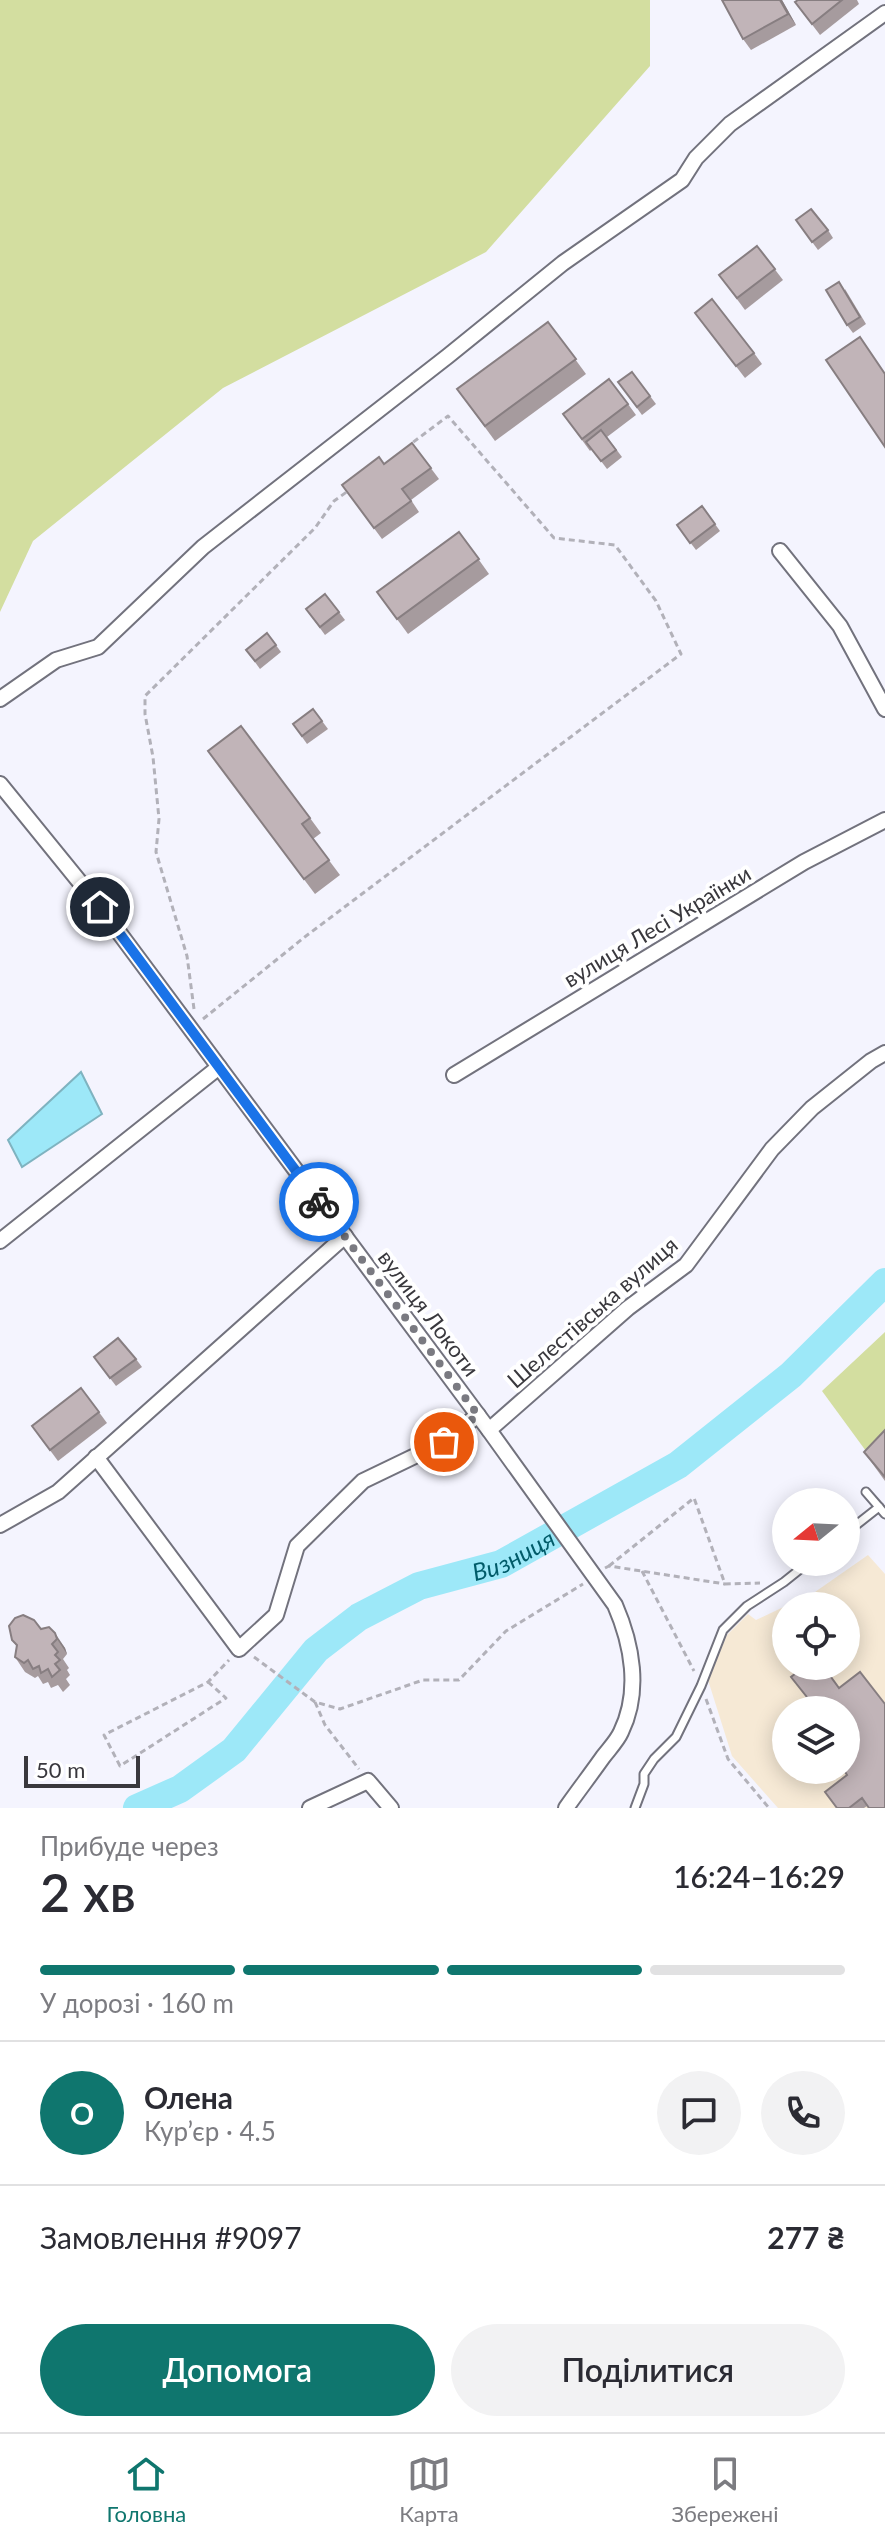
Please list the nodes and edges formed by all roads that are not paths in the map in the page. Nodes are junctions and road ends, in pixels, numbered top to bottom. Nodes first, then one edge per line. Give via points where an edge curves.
1 (885, 13) edge
2 (780, 551) dead end
3 (0, 699) edge
4 (885, 709) edge
5 (0, 784) edge
6 (885, 820) edge
7 (885, 1053) edge
8 (219, 1067) junction
9 (454, 1075) dead end
10 (345, 1236) junction
11 (0, 1241) edge
12 (478, 1415) junction
13 (489, 1430) junction
14 (96, 1457) junction
15 (866, 1492) dead end
16 (882, 1510) edge
17 (860, 1524) edge
18 (0, 1525) edge
19 (792, 1576) edge
20 (310, 1808) edge
21 (391, 1808) edge
22 (566, 1808) edge
23 (635, 1808) edge

1 - 3 street via 730,124 682,180 563,263 203,547 98,647 56,660
2 - 4 street via 840,626
5 - 8 street, вулиця Локоти
6 - 9 street, вулиця Лесі Українки via 804,862
7 - 13 street, Шелестівська вулиця via 812,1108 772,1149 686,1265 628,1308
8 - 10 street, вулиця Локоти
8 - 11 street
10 - 12 street, вулиця Локоти
10 - 14 street
12 - 13 street, вулиця Локоти
12 - 14 street via 444,1442 363,1481 297,1546 276,1615 239,1649
13 - 22 street, вулиця Локоти via 615,1605 627,1633 633,1683 621,1733
14 - 18 street via 58,1492
15 - 16 lane
16 - 17 lane
19 - 23 lane via 723,1630 676,1737 644,1774
20 - 21 street via 368,1781

